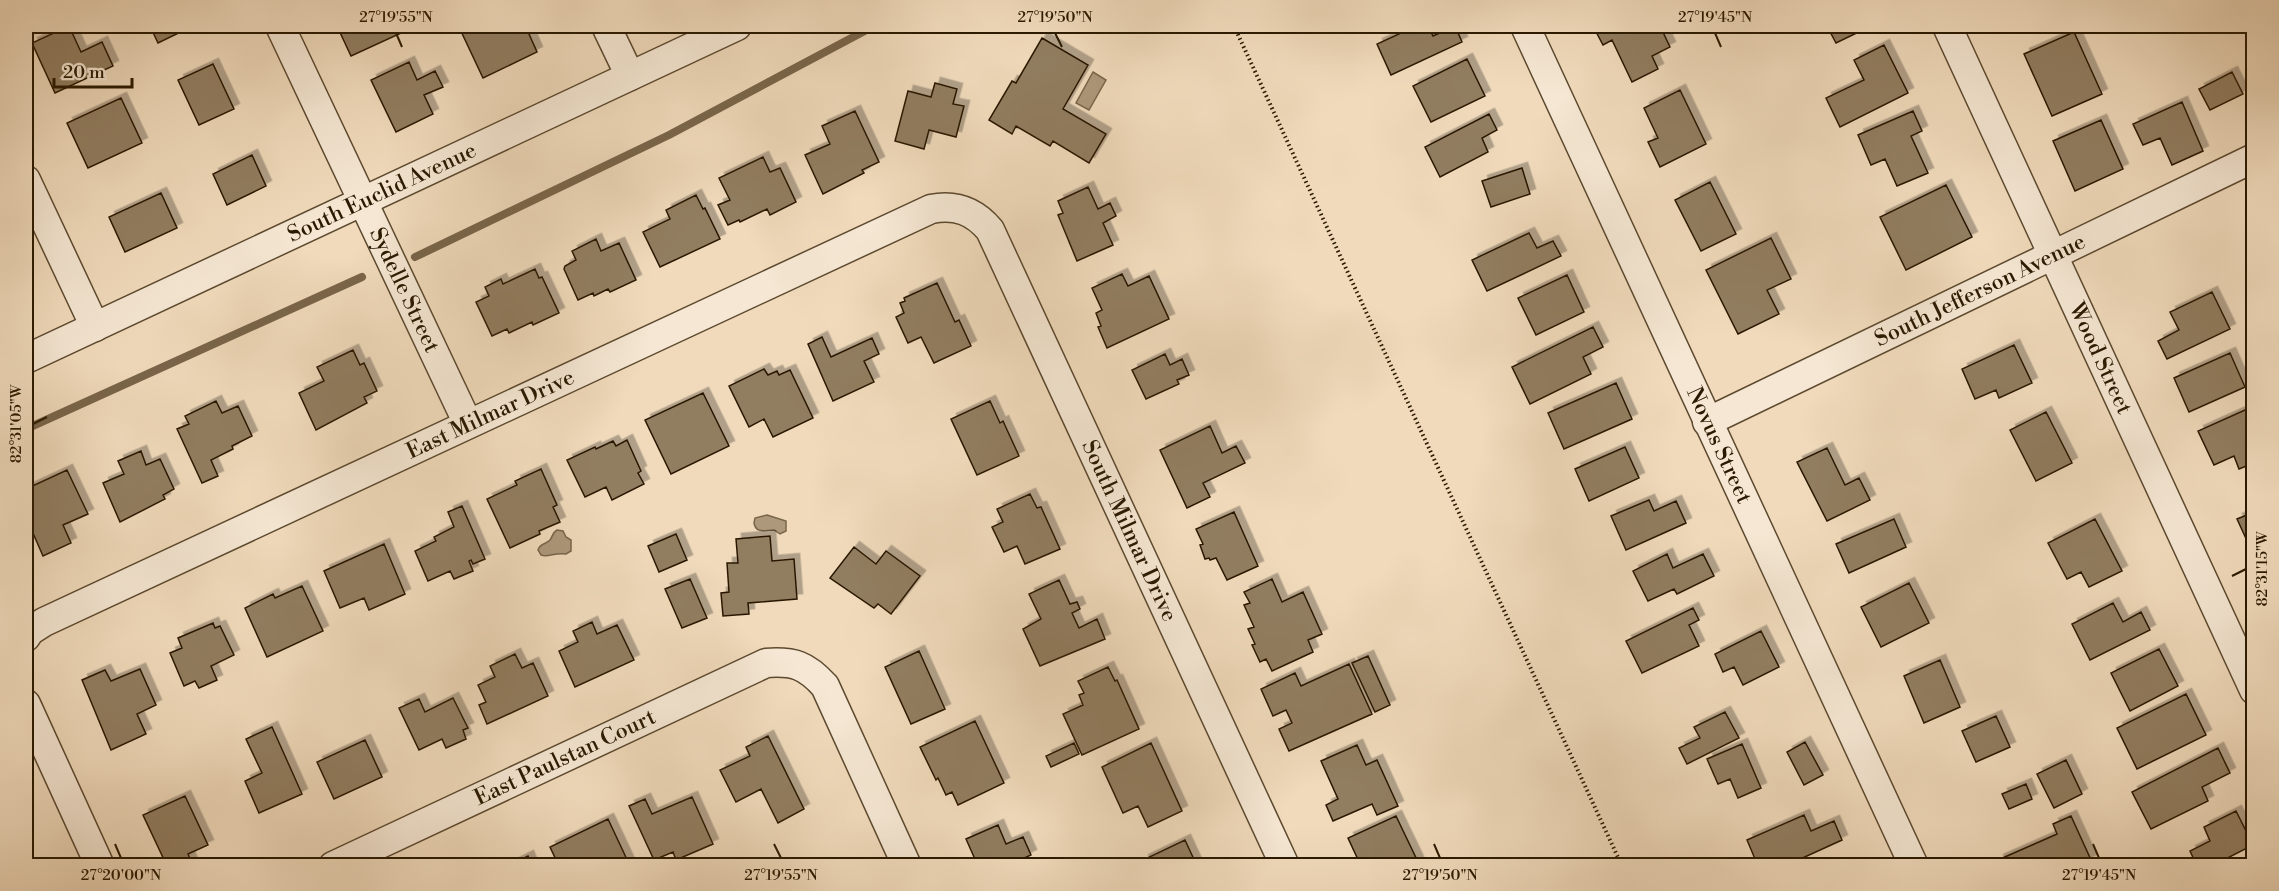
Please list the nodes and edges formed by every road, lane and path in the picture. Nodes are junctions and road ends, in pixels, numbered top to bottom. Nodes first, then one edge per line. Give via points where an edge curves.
1 (280, 26) edge
2 (606, 26) edge
3 (737, 26) edge
4 (1234, 26) edge
5 (1525, 26) edge
6 (1947, 26) edge
7 (630, 76) junction
8 (2253, 158) edge
9 (26, 180) edge
10 (363, 201) junction
11 (960, 208) joint
12 (2053, 255) junction
13 (95, 327) junction
14 (26, 359) edge
15 (1707, 422) junction
16 (468, 424) junction
17 (26, 637) edge
18 (2253, 690) edge
19 (26, 704) edge
20 (100, 866) edge
21 (333, 866) edge
22 (907, 866) edge
23 (1285, 866) edge
24 (1622, 866) edge
25 (1914, 866) edge

1 - 10 street, Sydelle Street
2 - 7 street
3 - 7 street, South Euclid Avenue
4 - 24 path
5 - 15 street, Novus Street
6 - 12 street, Wood Street
7 - 10 street, South Euclid Avenue
8 - 12 street, South Jefferson Avenue
9 - 13 street
10 - 13 street, South Euclid Avenue
10 - 16 street, Sydelle Street
11 - 16 street, East Milmar Drive via 930,209
11 - 23 street, South Milmar Drive via 981,219 990,230
12 - 15 street, South Jefferson Avenue
12 - 18 street, Wood Street
13 - 14 street, South Euclid Avenue
15 - 25 street, Novus Street
16 - 17 street, East Milmar Drive via 44,622
19 - 20 street
21 - 22 street, East Paulstan Court via 766,663 784,662 813,672 825,686

